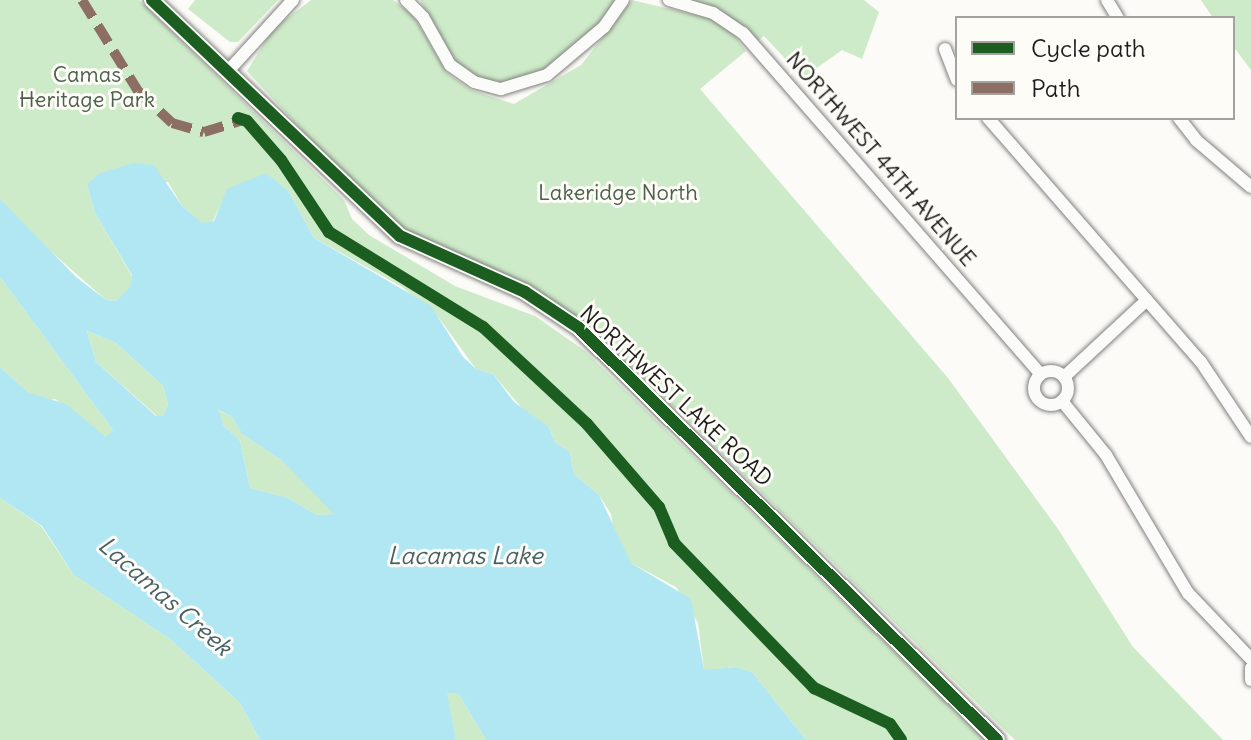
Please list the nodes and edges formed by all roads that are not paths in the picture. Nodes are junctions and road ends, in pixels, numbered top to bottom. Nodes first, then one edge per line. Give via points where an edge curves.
1 (152, 0) edge
2 (293, 0) edge
3 (406, 0) edge
4 (623, 0) edge
5 (669, 0) edge
6 (945, 49) dead end
7 (229, 70) junction
8 (955, 75) edge
9 (990, 120) edge
10 (1181, 120) edge
11 (1251, 187) edge
12 (1147, 300) junction
13 (1040, 374) junction
14 (1064, 377) junction
15 (1062, 401) junction
16 (1251, 437) edge
17 (1251, 659) edge
18 (1251, 668) edge
19 (1251, 680) edge
20 (997, 740) edge

1 - 7 main road, NORTHWEST LAKE ROAD
2 - 7 street
3 - 4 street via 423,17 450,65 474,82 501,89 547,75 604,27
5 - 13 street, NORTHWEST 44TH AVENUE via 713,13 743,33
6 - 8 street
7 - 20 main road, NORTHWEST LAKE ROAD via 400,236 525,292 579,328
9 - 12 street
10 - 11 street
12 - 14 street
12 - 16 street via 1212,376
13 - 14 street via 1050,370
13 - 15 street, NORTHWEST 44TH AVENUE via 1034,385 1037,398 1048,405
14 - 15 street via 1068,391
15 - 17 street, NORTHWEST 44TH AVENUE via 1106,455 1188,593
18 - 19 street

